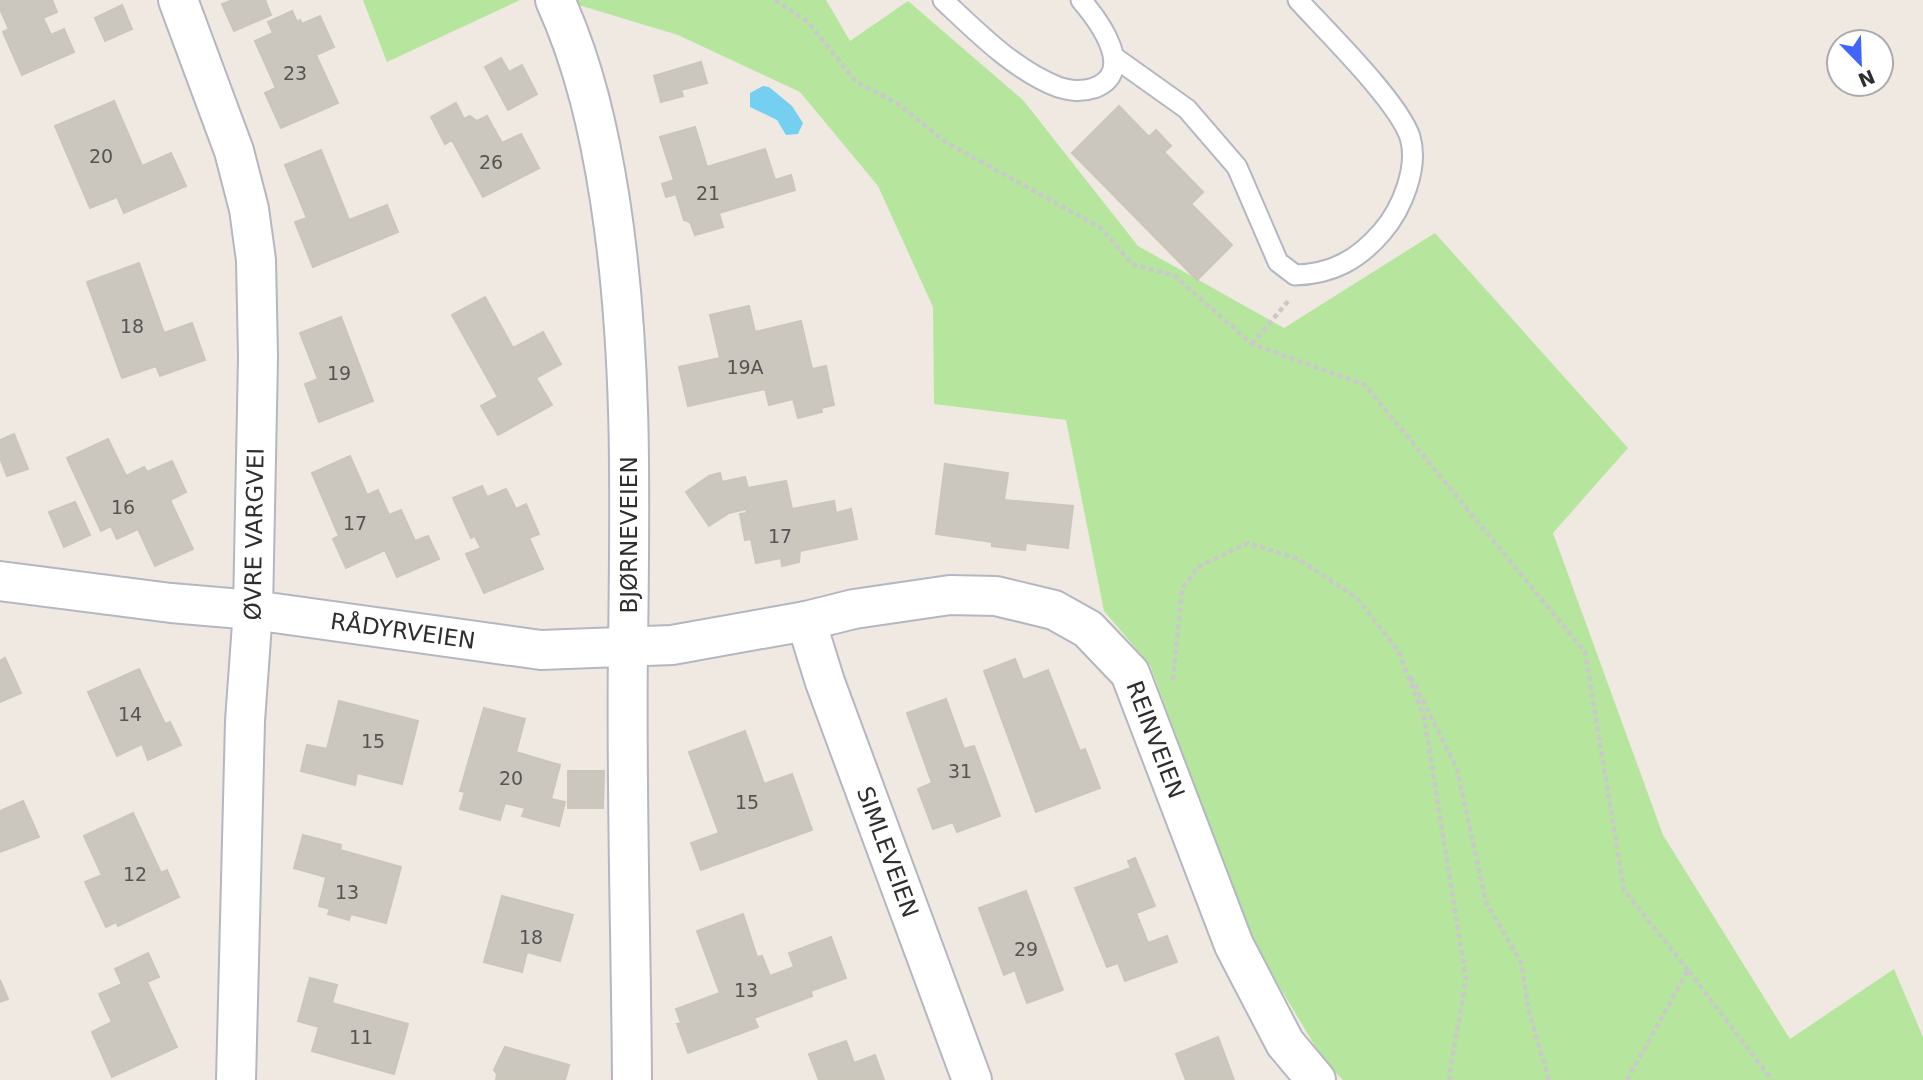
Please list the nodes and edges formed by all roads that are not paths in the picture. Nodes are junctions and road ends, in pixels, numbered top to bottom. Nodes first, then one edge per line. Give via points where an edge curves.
1 (178, 0) edge
2 (555, 0) edge
3 (943, 0) edge
4 (1081, 0) edge
5 (1298, 0) edge
6 (1114, 57) junction
7 (0, 581) edge
8 (253, 610) junction
9 (806, 621) junction
10 (628, 648) junction
11 (236, 1080) edge
12 (632, 1080) edge
13 (972, 1080) edge
14 (1316, 1080) edge

1 - 8 street, ØVRE VARGVEI via 234,151 256,260
2 - 10 street, BJØRNEVEIEN via 588,85 622,277 632,522
3 - 6 lane via 978,34 1058,87 1081,92 1102,85 1112,71
4 - 6 lane via 1109,40
5 - 6 lane via 1386,98 1410,137 1412,171 1392,220 1367,249 1338,268 1294,275 1278,262 1237,167 1187,108
7 - 8 street, RÅDYRVEIEN
8 - 10 street, RÅDYRVEIEN via 541,650
8 - 11 street, ØVRE VARGVEI via 245,721
9 - 10 street, RÅDYRVEIEN via 672,645
9 - 13 street, SIMLEVEIEN
9 - 14 street, REINVEIEN via 950,595 996,596 1054,610 1088,629 1130,673 1234,945 1285,1043
10 - 12 street, BJØRNEVEIEN

